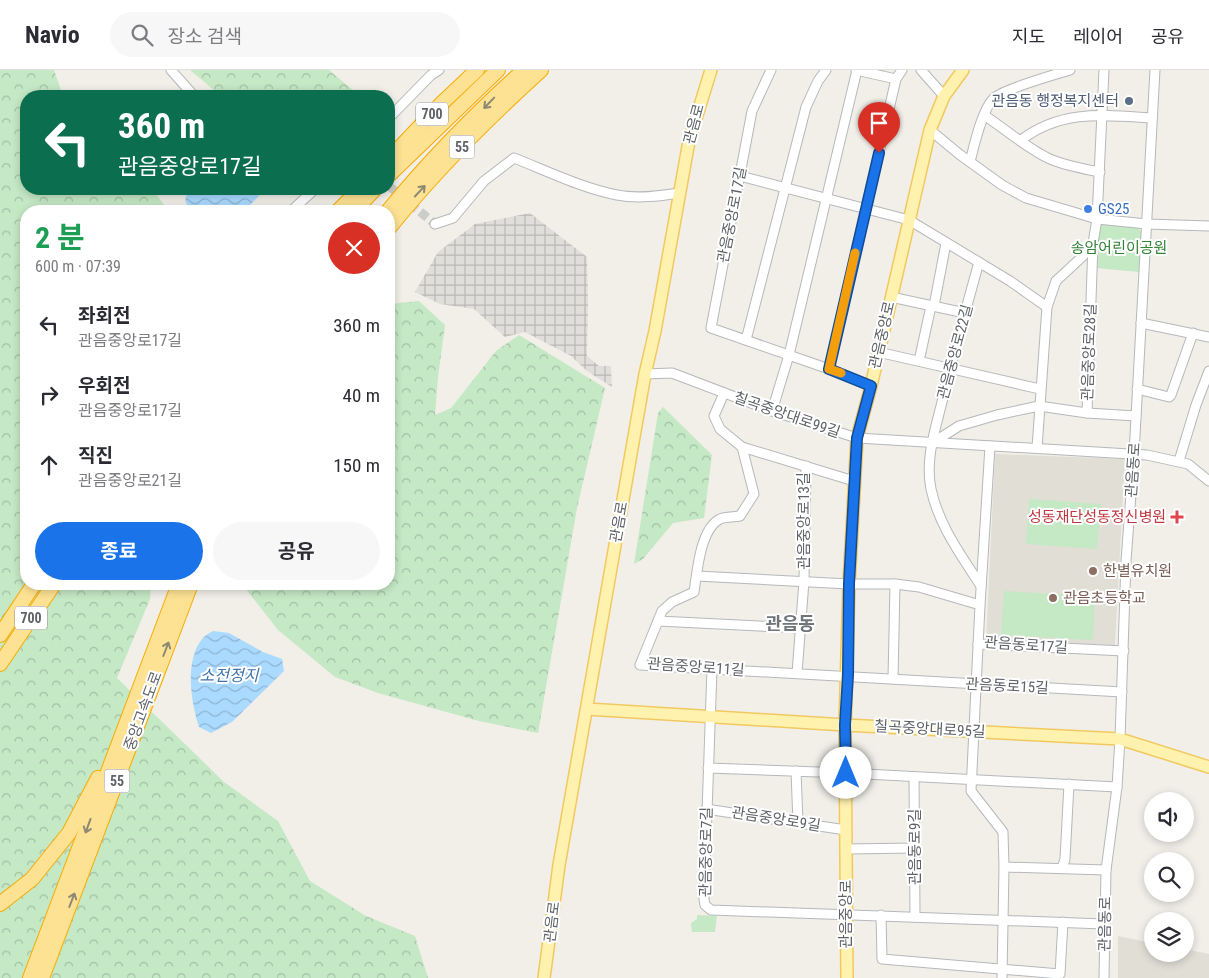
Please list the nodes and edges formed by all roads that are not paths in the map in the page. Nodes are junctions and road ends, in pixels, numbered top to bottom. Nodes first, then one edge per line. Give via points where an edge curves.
1 (172, 70) edge
2 (440, 70) edge
3 (476, 70) edge
4 (498, 70) edge
5 (524, 70) edge
6 (541, 70) edge
7 (710, 70) edge
8 (771, 70) edge
9 (826, 70) edge
10 (856, 70) edge
11 (902, 70) edge
12 (921, 70) edge
13 (963, 70) edge
14 (1070, 70) edge
15 (1104, 70) edge
16 (1155, 70) edge
17 (896, 79) junction
18 (189, 90) edge
19 (944, 96) junction
20 (395, 112) edge
21 (1103, 114) junction
22 (984, 115) junction
23 (1152, 118) junction
24 (930, 130) junction
25 (1021, 140) junction
26 (395, 153) edge
27 (970, 162) junction
28 (395, 169) edge
29 (1100, 172) junction
30 (740, 176) junction
31 (785, 187) junction
32 (680, 193) junction
33 (308, 195) edge
34 (354, 195) edge
35 (370, 195) edge
36 (825, 198) junction
37 (298, 205) edge
38 (344, 205) edge
39 (360, 205) edge
40 (393, 205) edge
41 (866, 209) junction
42 (1097, 219) junction
43 (395, 220) edge
44 (909, 220) junction
45 (435, 224) dead end
46 (1147, 224) junction
47 (1209, 226) edge
48 (946, 243) junction
49 (1093, 243) junction
50 (979, 262) junction
51 (891, 297) junction
52 (933, 306) junction
53 (1047, 307) junction
54 (965, 313) junction
55 (1141, 323) junction
56 (1193, 333) junction
57 (1209, 336) edge
58 (746, 340) junction
59 (878, 352) junction
60 (789, 355) junction
61 (918, 361) junction
62 (950, 368) junction
63 (829, 369) junction
64 (1209, 371) edge
65 (645, 374) junction
66 (871, 386) junction
67 (1137, 389) junction
68 (1040, 390) junction
69 (724, 393) junction
70 (1039, 406) junction
71 (772, 411) junction
72 (1087, 413) junction
73 (1136, 416) junction
74 (857, 438) junction
75 (932, 443) junction
76 (990, 446) junction
77 (742, 447) junction
78 (1037, 448) junction
79 (1134, 454) junction
80 (1179, 461) junction
81 (806, 466) junction
82 (854, 481) junction
83 (1209, 481) edge
84 (697, 576) junction
85 (804, 581) junction
86 (849, 584) junction
87 (895, 584) junction
88 (981, 586) junction
89 (30, 590) edge
90 (50, 590) edge
91 (177, 590) edge
92 (190, 590) edge
93 (21, 603) junction
94 (980, 605) junction
95 (658, 621) junction
96 (0, 628) edge
97 (800, 628) junction
98 (21, 633) junction
99 (0, 635) edge
100 (978, 644) junction
101 (1124, 651) junction
102 (0, 664) edge
103 (712, 669) junction
104 (0, 672) edge
105 (797, 673) junction
106 (848, 675) junction
107 (893, 679) junction
108 (976, 684) junction
109 (1122, 692) junction
110 (586, 709) junction
111 (711, 716) junction
112 (845, 725) junction
113 (974, 730) junction
114 (123, 731) junction
115 (1120, 739) junction
116 (1209, 767) edge
117 (708, 768) junction
118 (796, 771) junction
119 (846, 773) junction
120 (914, 777) junction
121 (971, 780) junction
122 (1069, 784) junction
123 (1117, 787) junction
124 (706, 809) junction
125 (798, 822) junction
126 (846, 830) junction
127 (915, 848) junction
128 (846, 849) junction
129 (1004, 866) junction
130 (1062, 868) junction
131 (1106, 870) junction
132 (0, 904) edge
133 (846, 914) junction
134 (881, 915) junction
135 (915, 916) junction
136 (65, 918) junction
137 (1003, 920) junction
138 (1062, 922) junction
139 (1104, 924) junction
140 (1002, 974) edge
141 (30, 978) edge
142 (42, 978) edge
143 (48, 978) edge
144 (544, 978) edge
145 (847, 978) edge
146 (1104, 978) edge

1 - 18 street
2 - 20 street
3 - 26 highway, 700
4 - 28 highway, 700
5 -> 40 highway, 55
43 -> 6 highway, 55 via 417,193 509,98
7 - 32 main road, 관음로 via 689,141
8 - 30 street, 관음중앙로17길 via 752,111
9 - 31 street via 806,107
10 - 17 street
10 - 36 street
11 - 17 street
12 - 19 street
13 - 19 main road, 관음중앙로
14 - 22 street via 1011,89 994,98
15 - 21 street, 관음중앙로28길
16 - 23 street, 관음동로
17 - 41 street
19 - 24 main road, 관음중앙로
21 - 23 street
21 - 25 street via 1080,115 1039,127
21 - 29 street, 관음중앙로28길
22 - 25 street
22 - 27 street
23 - 46 street, 관음동로
24 - 27 street
24 - 44 main road, 관음중앙로
25 - 29 street via 1052,160
27 - 42 street via 1026,198
29 - 42 street, 관음중앙로28길
30 - 31 street
30 - 58 street, 관음중앙로17길 via 711,328
31 - 36 street
31 - 58 street
32 - 45 street via 618,195 514,158 484,181 453,218
32 - 65 main road, 관음로
33 - 37 street
34 - 38 highway
35 - 39 highway
36 - 41 street
36 - 60 street
41 - 44 street
41 - 63 street
42 - 46 street
42 - 49 street, 관음중앙로28길
44 - 48 street
44 - 51 main road, 관음중앙로
46 - 47 street
46 - 55 street, 관음동로
48 - 50 street
48 - 52 street
49 - 53 street via 1056,281
49 - 72 street, 관음중앙로28길
50 - 53 street
50 - 54 street, 관음중앙로22길
51 - 52 street
51 - 59 main road, 관음중앙로
52 - 54 street
52 - 61 street
53 - 68 street
54 - 62 street, 관음중앙로22길
55 - 56 street
55 - 67 street, 관음동로
56 - 57 street
56 - 67 street via 1169,397
58 - 60 street, 관음중앙로17길
59 - 61 street
59 - 66 main road, 관음중앙로
60 - 63 street, 관음중앙로17길
60 - 71 street
61 - 62 street
62 - 68 street
62 - 75 street, 관음중앙로22길
63 - 66 street, 관음중앙로17길
64 - 80 street
65 - 69 street, 칠곡중앙대로99길 via 672,374
65 - 110 main road, 관음로
66 - 74 main road, 관음중앙로
67 - 73 street, 관음동로
68 - 70 street
69 - 71 street, 칠곡중앙대로99길
69 - 77 street via 714,416 720,429
70 - 72 street, 관음중앙로28길
70 - 75 street, 관음중앙로28길 via 959,426
70 - 78 street
71 - 74 street, 칠곡중앙대로99길
72 - 73 street
73 - 79 street, 관음동로
74 - 75 street, 칠곡중앙대로99길
74 - 82 main road, 관음중앙로
75 - 76 street, 칠곡중앙대로99길
75 - 88 street via 930,473 940,520
76 - 78 street, 칠곡중앙대로99길
76 - 88 street
77 - 81 street, 관음중앙로13길
77 - 84 street, 관음중앙로11길 via 754,494 740,516 720,519 714,524 704,539
78 - 79 street, 칠곡중앙대로99길
79 - 80 street, 칠곡중앙대로99길
79 - 101 street, 관음동로 via 1126,561
80 - 83 street, 칠곡중앙대로99길
81 - 82 street
81 - 85 street, 관음중앙로13길
82 - 86 main road, 관음중앙로
84 - 85 street, 관음중앙로13길
84 - 95 street, 관음중앙로11길 via 694,592 672,602 662,611
85 - 86 street, 관음중앙로13길
85 - 97 street
86 - 87 street
86 - 106 main road, 관음중앙로
87 - 94 street via 919,587
87 - 107 street
88 - 94 street, 관음동로17길
89 - 93 highway, 700
90 - 98 highway, 700
91 - 114 highway, 중앙고속도로 / 55
136 -> 92 highway, 중앙고속도로 / 55
93 - 96 highway
93 - 99 highway, 700
94 - 100 street, 관음동로17길
95 - 97 street
95 - 103 street, 관음중앙로11길 via 640,665
97 - 105 street
98 - 102 highway, 700
98 - 104 highway
100 - 101 street, 관음동로17길
100 - 108 street
101 - 109 street, 관음동로
103 - 105 street, 관음중앙로11길
103 - 111 street, 관음중앙로7길
105 - 106 street, 관음중앙로11길
106 - 107 street, 관음동로15길
106 - 112 main road, 관음중앙로
107 - 108 street, 관음동로15길
108 - 109 street, 관음동로15길
108 - 113 street
109 - 115 street, 관음동로
110 - 111 main road, 칠곡중앙대로95길
110 - 144 main road, 관음로 via 559,865
111 - 112 main road, 칠곡중앙대로95길
111 - 117 street, 관음중앙로7길
112 - 113 main road, 칠곡중앙대로95길
112 - 119 main road, 관음중앙로
113 - 115 main road, 칠곡중앙대로95길
113 - 121 street
114 - 132 highway via 69,833 32,879
114 -> 141 highway, 중앙고속도로 / 55
115 - 116 main road, 칠곡중앙대로95길
115 - 123 street, 관음동로
117 - 118 street
117 - 124 street, 관음중앙로7길
118 - 119 street
118 - 125 street
119 - 120 street
119 - 126 main road, 관음중앙로
120 - 121 street
120 - 127 street, 관음동로9길
121 - 122 street
121 - 129 street via 971,791 1002,832
122 - 123 street
122 - 130 street
123 - 131 street, 관음동로
124 - 125 street, 관음중앙로9길
124 - 133 street, 관음중앙로7길 via 704,899 711,910
125 - 126 street, 관음중앙로9길
126 - 128 main road, 관음중앙로
127 - 128 street
127 - 135 street, 관음동로9길
128 - 133 main road, 관음중앙로
129 - 130 street
129 - 137 street
130 - 131 street
131 - 139 street, 관음동로
133 - 134 street
133 - 145 main road, 관음중앙로
134 - 135 street
134 - 140 street via 882,959
135 - 137 street
136 - 142 highway, 중앙고속도로 / 55
136 - 143 highway
137 - 138 street
137 - 140 street
138 - 139 street
138 - 140 street via 1060,974
139 - 146 street, 관음동로

